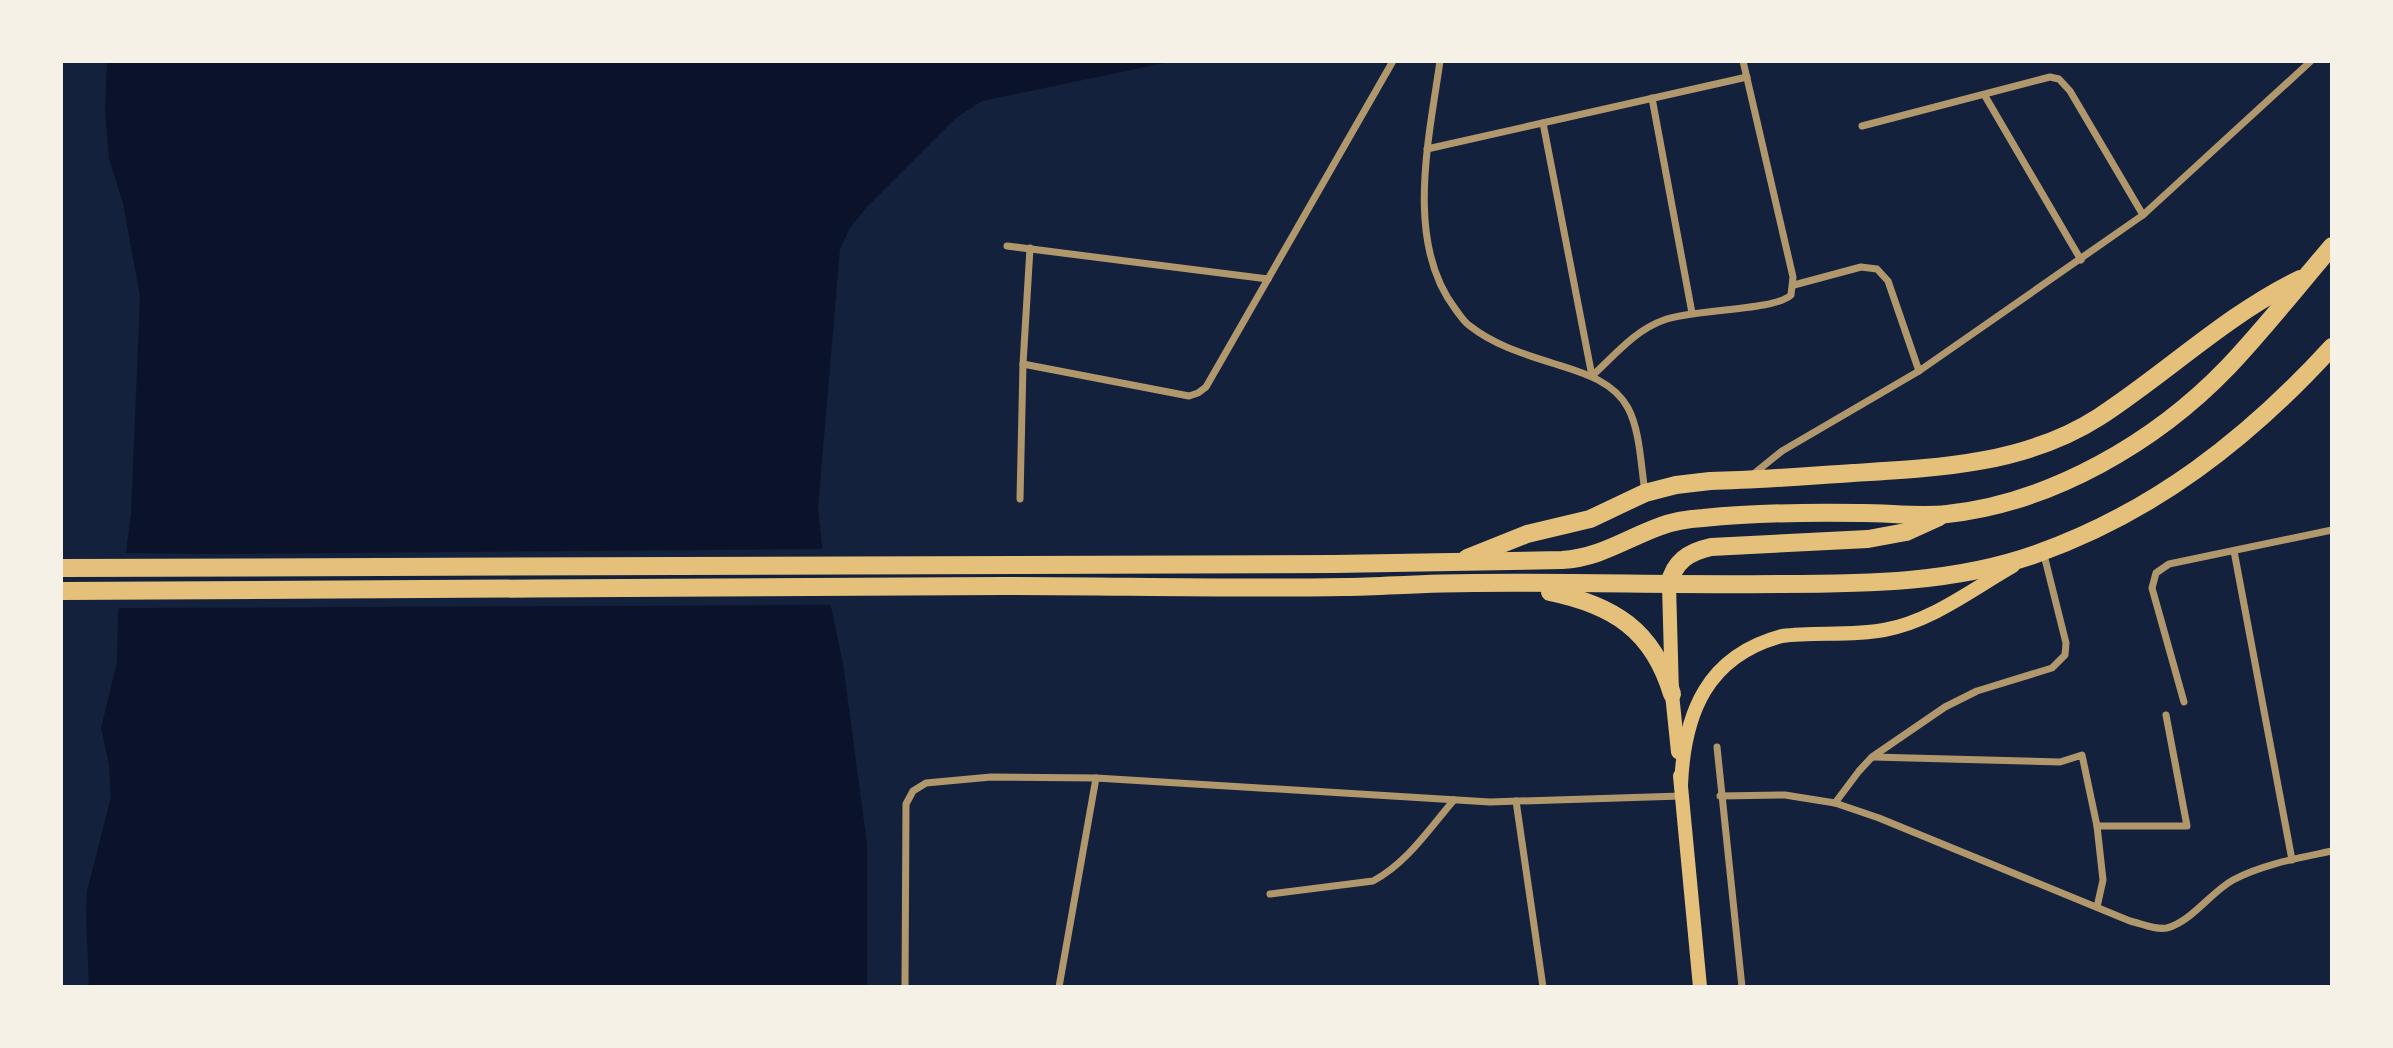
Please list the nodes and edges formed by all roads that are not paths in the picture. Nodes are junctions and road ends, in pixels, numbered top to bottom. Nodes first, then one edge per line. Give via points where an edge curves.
1 (1393, 61) edge
2 (1440, 61) edge
3 (1743, 61) edge
4 (2311, 61) edge
5 (1747, 77) junction
6 (1985, 96) junction
7 (1652, 98) junction
8 (1543, 123) junction
9 (1862, 126) dead end
10 (1427, 149) junction
11 (2143, 215) junction
12 (1007, 246) dead end
13 (2332, 246) edge
14 (1030, 248) junction
15 (2081, 260) junction
16 (2306, 276) junction
17 (1268, 279) junction
18 (1794, 285) junction
19 (1692, 313) junction
20 (2332, 347) edge
21 (1023, 364) junction
22 (1919, 371) junction
23 (1591, 376) junction
24 (1747, 480) junction
25 (1646, 493) junction
26 (1020, 499) dead end
27 (1946, 514) junction
28 (2332, 530) edge
29 (2234, 551) junction
30 (2039, 553) junction
31 (1461, 561) junction
32 (61, 568) edge
33 (1505, 584) junction
34 (1669, 585) junction
35 (61, 591) edge
36 (1672, 694) junction
37 (2184, 702) dead end
38 (2166, 715) dead end
39 (1717, 747) dead end
40 (1872, 757) junction
41 (1096, 778) junction
42 (1682, 791) junction
43 (1720, 796) junction
44 (1454, 800) junction
45 (1517, 801) junction
46 (1835, 803) junction
47 (2097, 825) junction
48 (2332, 851) edge
49 (2292, 860) junction
50 (1270, 894) dead end
51 (2097, 907) junction
52 (905, 987) edge
53 (1059, 987) edge
54 (1543, 987) edge
55 (1700, 987) edge
56 (1742, 987) edge

1 - 17 street
2 - 10 street
3 - 5 street
4 - 11 street
5 - 7 street
5 - 18 street
6 - 9 street
6 - 11 street via 2050,77 2065,84
6 - 15 street
7 - 8 street
7 - 19 street
8 - 10 street
8 - 23 street
10 - 23 street via 1427,247 1450,302 1468,325 1492,340
11 - 15 street
12 - 14 street
13 - 16 highway
14 - 17 street
14 - 21 street
15 - 22 street
16 - 24 highway via 2243,310 2098,418 2039,446 2008,456 1934,467
16 - 27 highway via 2206,388 2159,426 2115,455 2031,497
17 - 21 street via 1211,379 1198,393 1189,396
18 - 19 street via 1791,295 1782,301
18 - 22 street via 1861,267 1877,269 1888,281
19 - 23 street via 1667,318 1641,332
20 - 30 highway via 2249,427 2183,481
21 - 26 street
22 - 24 street via 1782,451
23 - 25 street via 1607,385 1628,408
24 - 25 highway via 1694,482
25 - 31 highway via 1590,519 1504,542
27 - 31 highway via 1700,518 1661,526 1578,559
27 - 34 highway via 1906,532 1868,539 1697,550 1673,569
28 - 29 street
29 - 37 street via 2169,564 2153,578
29 - 49 street
30 - 34 highway via 1979,569 1875,584
30 - 40 street via 2066,643 2062,660 2052,668 1961,699
30 - 42 main road via 1908,624 1881,631 1782,636 1739,654 1716,674 1699,701 1685,740
31 - 32 highway
33 - 34 highway
33 - 35 highway
33 - 36 highway via 1580,599 1617,615 1652,649
34 - 36 main road
36 - 42 main road
38 - 47 street via 2187,826
39 - 43 street
40 - 46 street
40 - 47 street via 2060,762 2082,755
41 - 44 street
41 - 52 street via 991,777 926,783 913,792 906,804 904,826
41 - 53 street
42 - 45 street
42 - 55 main road
43 - 46 street via 1785,795
43 - 56 street
44 - 45 street
44 - 50 street via 1404,859 1373,881
45 - 54 street
46 - 51 street
47 - 51 street via 2103,880
48 - 49 street
49 - 51 street via 2231,881 2180,923 2165,928

